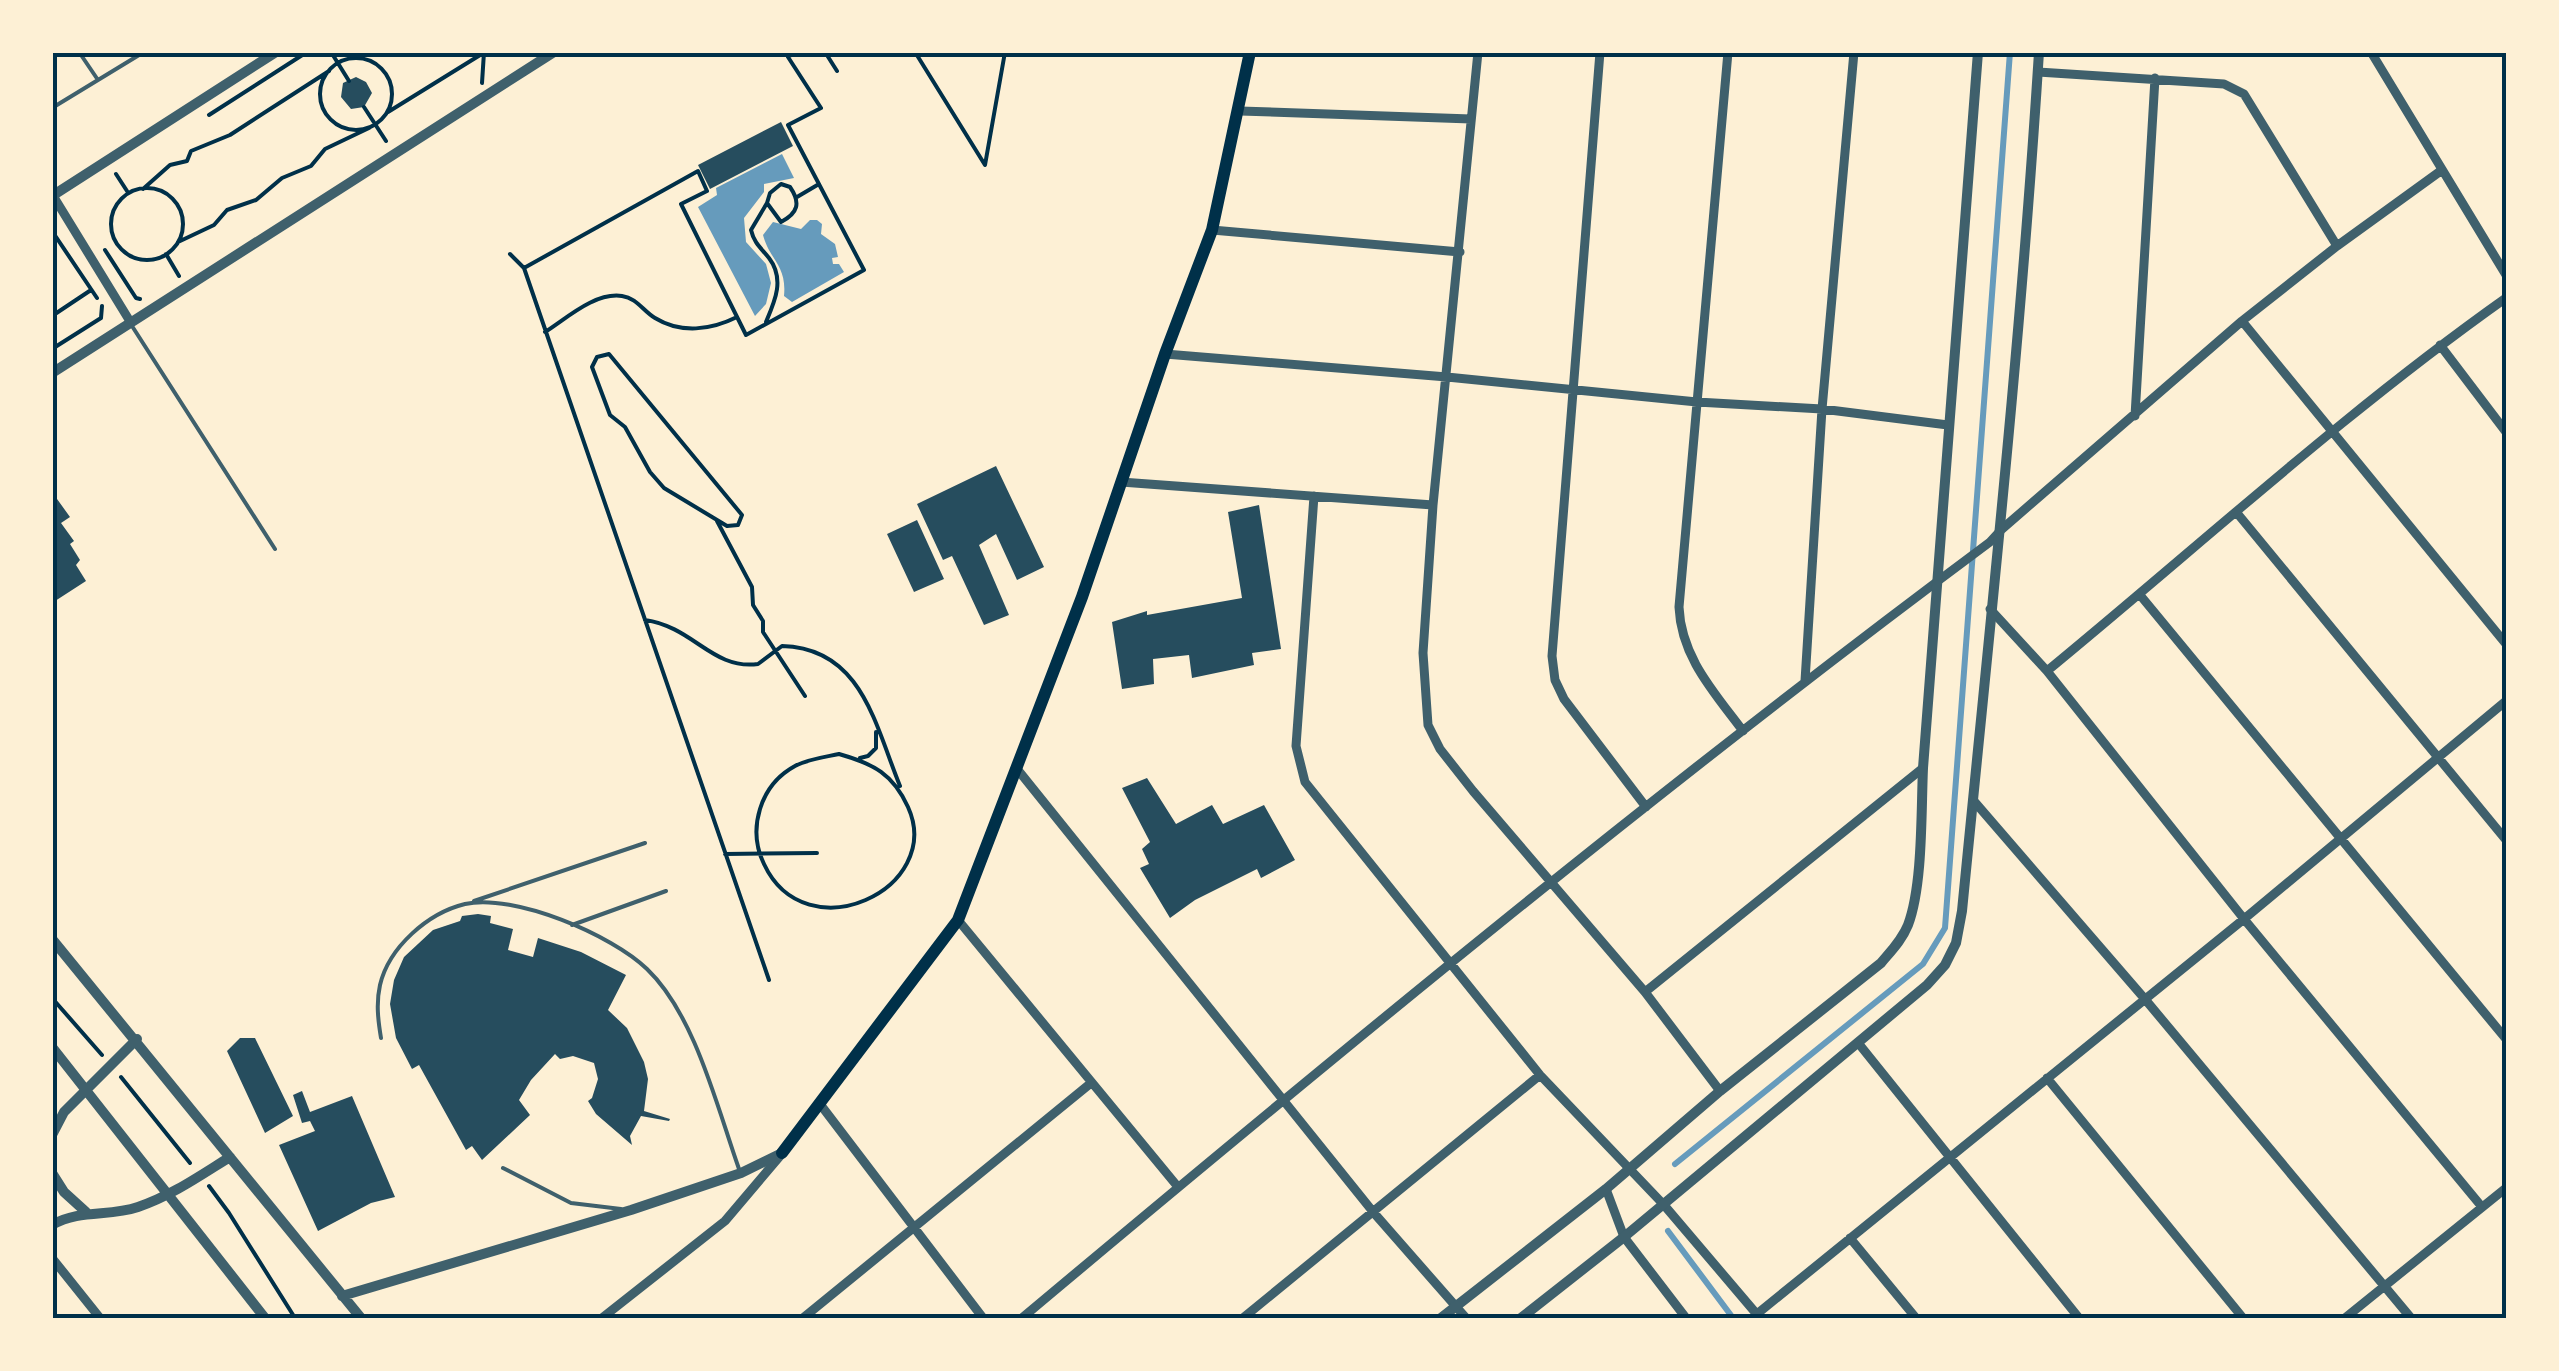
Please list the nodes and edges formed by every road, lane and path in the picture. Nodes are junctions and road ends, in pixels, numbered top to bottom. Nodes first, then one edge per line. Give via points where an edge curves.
1 (79, 52) edge
2 (144, 52) edge
3 (276, 52) edge
4 (331, 52) edge
5 (554, 52) edge
6 (795, 52) edge
7 (914, 52) edge
8 (1004, 52) edge
9 (1250, 52) edge
10 (1478, 52) edge
11 (1600, 52) edge
12 (1728, 52) edge
13 (1854, 52) edge
14 (1978, 52) edge
15 (2039, 52) edge
16 (2370, 52) edge
17 (484, 53) edge
18 (828, 54) edge
19 (359, 56) edge
20 (338, 64) junction
21 (329, 71) junction
22 (837, 72) dead end
23 (2038, 72) junction
24 (2155, 78) junction
25 (495, 79) dead end
26 (98, 80) junction
27 (348, 81) dead end
28 (364, 107) dead end
29 (52, 108) edge
30 (1240, 111) junction
31 (388, 112) junction
32 (1471, 119) junction
33 (376, 124) junction
34 (369, 128) junction
35 (389, 147) dead end
36 (2442, 170) junction
37 (116, 174) dead end
38 (819, 184) junction
39 (143, 189) junction
40 (128, 193) junction
41 (53, 195) edge
42 (797, 197) junction
43 (767, 202) junction
44 (1212, 230) junction
45 (52, 232) edge
46 (98, 239) dead end
47 (178, 242) junction
48 (2337, 246) junction
49 (1460, 252) junction
50 (166, 254) junction
51 (510, 254) dead end
52 (524, 268) junction
53 (2506, 275) edge
54 (181, 280) dead end
55 (92, 290) junction
56 (2506, 298) edge
57 (150, 301) dead end
58 (52, 316) edge
59 (737, 317) junction
60 (2242, 321) junction
61 (130, 323) junction
62 (764, 325) junction
63 (545, 332) junction
64 (2440, 346) junction
65 (52, 349) edge
66 (1165, 354) junction
67 (52, 373) edge
68 (1447, 377) junction
69 (1572, 388) junction
70 (1698, 402) junction
71 (1822, 409) junction
72 (2134, 416) junction
73 (1948, 424) junction
74 (2332, 431) junction
75 (2506, 432) edge
76 (1121, 482) junction
77 (1314, 496) junction
78 (1433, 505) junction
79 (2238, 512) junction
80 (714, 516) junction
81 (2002, 529) junction
82 (275, 549) dead end
83 (1938, 582) junction
84 (2140, 595) junction
85 (1990, 609) junction
86 (644, 620) junction
87 (2506, 644) edge
88 (776, 650) junction
89 (2046, 670) junction
90 (1805, 682) junction
91 (806, 696) dead end
92 (2506, 701) edge
93 (876, 727) junction
94 (1742, 731) junction
95 (2440, 757) junction
96 (856, 759) junction
97 (1923, 768) junction
98 (1018, 770) junction
99 (900, 788) junction
100 (1973, 800) junction
101 (1646, 808) junction
102 (2342, 837) junction
103 (2506, 840) edge
104 (645, 843) dead end
105 (758, 852) junction
106 (725, 854) junction
107 (817, 854) dead end
108 (1550, 884) junction
109 (666, 890) dead end
110 (468, 903) junction
111 (2244, 919) junction
112 (958, 920) junction
113 (572, 925) junction
114 (52, 939) edge
115 (1452, 964) junction
116 (768, 980) dead end
117 (1645, 992) junction
118 (52, 998) edge
119 (2144, 998) junction
120 (381, 1038) dead end
121 (2506, 1038) edge
122 (137, 1039) junction
123 (1859, 1044) junction
124 (52, 1047) edge
125 (110, 1065) junction
126 (1540, 1075) junction
127 (2047, 1078) junction
128 (1091, 1083) junction
129 (85, 1089) junction
130 (1720, 1091) junction
131 (1284, 1101) junction
132 (820, 1104) junction
133 (52, 1134) edge
134 (782, 1153) junction
135 (230, 1157) junction
136 (1948, 1158) junction
137 (502, 1168) dead end
138 (1629, 1168) junction
139 (52, 1173) edge
140 (741, 1173) junction
141 (200, 1175) junction
142 (1178, 1187) junction
143 (2506, 1188) edge
144 (1606, 1189) junction
145 (166, 1195) junction
146 (1664, 1204) junction
147 (2482, 1207) junction
148 (631, 1210) junction
149 (86, 1212) junction
150 (1374, 1212) junction
151 (52, 1225) edge
152 (915, 1230) junction
153 (1624, 1237) junction
154 (1850, 1238) junction
155 (52, 1258) edge
156 (2384, 1286) junction
157 (342, 1296) junction
158 (1456, 1306) junction
159 (1756, 1317) edge
160 (100, 1318) edge
161 (265, 1318) edge
162 (295, 1318) edge
163 (361, 1318) edge
164 (602, 1318) edge
165 (803, 1318) edge
166 (984, 1318) edge
167 (1022, 1318) edge
168 (1243, 1318) edge
169 (1442, 1318) edge
170 (1466, 1318) edge
171 (1521, 1318) edge
172 (1686, 1318) edge
173 (1916, 1318) edge
174 (2079, 1318) edge
175 (2243, 1318) edge
176 (2344, 1318) edge
177 (2411, 1318) edge

1 - 26 lane
2 - 26 lane
3 - 41 street
4 - 20 path
5 - 61 street
6 - 38 path via 788,57 821,108 788,124
7 - 8 path via 985,166
9 - 30 main road
10 - 32 street
11 - 69 street
12 - 70 street
13 - 71 street
14 - 73 street
15 - 23 street
16 - 36 street
17 - 25 path via 481,88
17 - 31 path
18 - 22 path
19 - 20 path
19 - 31 path via 386,75 392,92
20 - 21 path
20 - 27 path
21 - 34 path via 321,88 329,118 345,128
21 - 39 path via 230,135 192,151
23 - 24 street
23 - 81 street
24 - 48 street via 2224,84 2244,94
24 - 72 street
26 - 29 lane
28 - 33 path
30 - 32 street
30 - 44 main road
31 - 33 path
32 - 49 street
33 - 34 path
33 - 35 path
34 - 47 path
36 - 48 street
36 - 53 street
37 - 40 path
38 - 42 path
38 - 62 path via 864,270
39 - 40 path
39 - 47 path via 164,193 177,205
40 - 50 path via 111,218 114,240 136,258
41 - 61 street
42 - 43 path via 781,184
42 - 43 path via 798,207 781,222
43 - 62 path via 751,230 777,276 778,296
44 - 49 street
44 - 66 main road
45 - 55 path
46 - 57 path via 136,298
47 - 50 path
48 - 60 street
49 - 68 street
50 - 54 path
51 - 52 path
52 - 59 path via 698,170 707,191 682,204
52 - 63 path
55 - 58 path
55 - 65 path via 102,318
56 - 64 street
59 - 62 path via 746,335
59 - 63 path via 715,328 684,328 653,318 624,296 602,298
60 - 72 street
60 - 74 street
61 - 67 street
61 - 82 lane
63 - 86 path
64 - 74 street
64 - 75 street
66 - 68 street
66 - 76 main road
68 - 69 street
68 - 78 street
69 - 70 street
69 - 101 street via 1555,680
70 - 71 street
70 - 94 street via 1680,628 1693,663
71 - 73 street
71 - 90 street
72 - 81 street
73 - 83 street
74 - 79 street
74 - 87 street
76 - 77 street
76 - 98 main road
77 - 78 street
77 - 115 street via 1299,766 1315,797
78 - 108 street via 1424,653 1428,725 1440,749
79 - 84 street
79 - 95 street
80 - 80 path via 727,526 742,515 609,354 597,357 592,367 610,415 650,472 683,502
80 - 88 path via 752,587 762,632
81 - 83 street
81 - 85 street
83 - 90 street
83 - 97 street
84 - 89 street
84 - 102 street
85 - 89 street
85 - 100 street
86 - 88 path via 682,631 732,663 758,664
86 - 106 path
88 - 91 path
88 - 93 path via 816,650 845,670
89 - 111 street
90 - 94 street
92 - 95 street
93 - 96 path via 876,748
93 - 99 path
94 - 101 street
95 - 102 street
95 - 103 street
96 - 99 path
96 - 105 path via 818,758 771,785 759,810
97 - 117 street
97 - 130 street via 1913,902 1900,940 1880,964
98 - 112 main road
98 - 131 street
99 - 105 path via 915,823 914,840 895,880 860,904 814,908 786,894
100 - 119 street
100 - 123 street via 1956,942 1927,985
101 - 108 street
102 - 111 street
102 - 121 street
104 - 110 lane
105 - 106 path
105 - 107 path
106 - 116 path
108 - 115 street
108 - 117 street
109 - 113 lane
110 - 113 lane via 504,905
110 - 120 lane via 422,925 394,955 380,982
111 - 119 street
111 - 147 street
112 - 128 street
112 - 132 main road
113 - 140 lane via 622,950 672,1001
114 - 122 street
115 - 126 street
115 - 131 street
117 - 130 street
118 - 125 path
119 - 127 street
119 - 156 street
122 - 125 street
122 - 135 street
123 - 136 street
123 - 146 street
124 - 129 street
125 - 129 street
125 - 141 path
126 - 138 street
126 - 150 street
127 - 136 street
127 - 175 street
128 - 142 street
128 - 152 street
129 - 133 street
129 - 145 street
130 - 138 street
131 - 142 street
131 - 150 street
132 - 134 main road
132 - 152 street
134 - 140 street
134 - 164 street via 726,1220
135 - 141 street
135 - 157 street
136 - 154 street
136 - 174 street
137 - 148 lane via 570,1203
138 - 144 street
138 - 146 street
139 - 149 street
140 - 148 street
141 - 145 street
141 - 162 path
142 - 167 street
143 - 147 street
144 - 153 street
144 - 158 street
145 - 149 street via 136,1208
145 - 161 street
146 - 153 street
146 - 159 street
147 - 156 street
148 - 157 street
149 - 151 street
150 - 158 street
150 - 168 street
152 - 165 street
152 - 166 street
153 - 171 street
153 - 172 street
154 - 159 street
154 - 173 street
155 - 160 street
156 - 176 street
156 - 177 street
157 - 163 street
158 - 169 street
158 - 170 street

